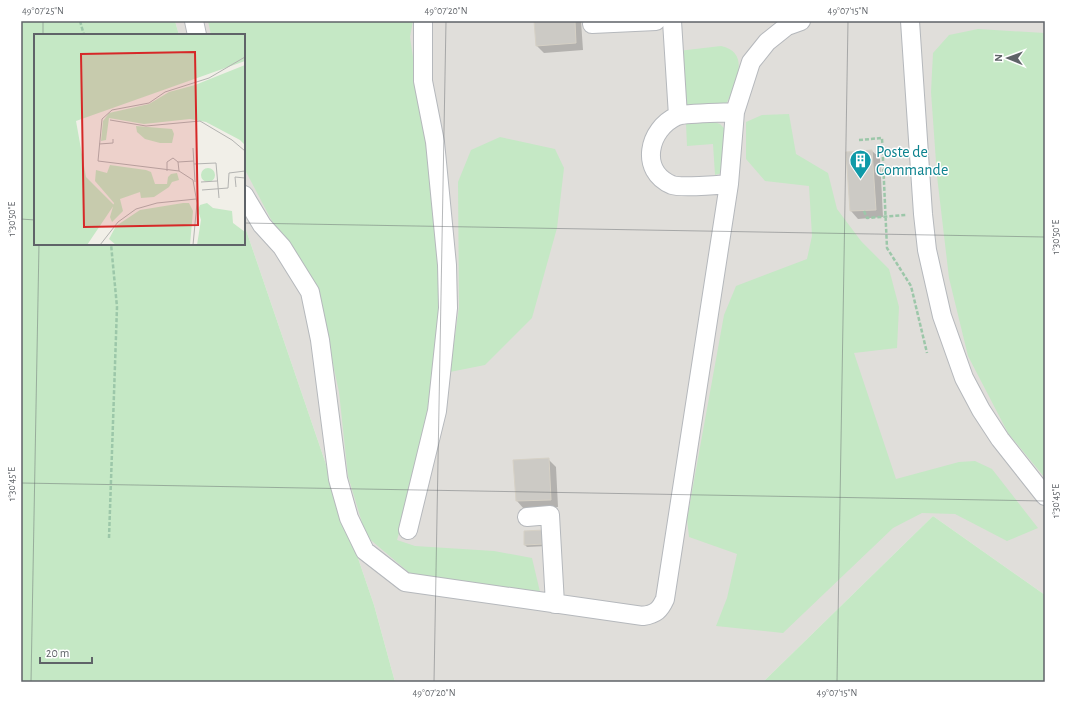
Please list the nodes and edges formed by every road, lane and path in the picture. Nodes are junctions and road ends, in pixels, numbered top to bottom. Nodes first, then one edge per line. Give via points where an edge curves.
1 (80, 21) edge
2 (194, 21) edge
3 (423, 21) edge
4 (656, 21) edge
5 (672, 21) edge
6 (801, 21) edge
7 (910, 21) edge
8 (592, 24) dead end
9 (84, 34) edge
10 (197, 34) edge
11 (735, 112) junction
12 (678, 116) junction
13 (859, 140) dead end
14 (730, 184) junction
15 (245, 197) edge
16 (864, 211) dead end
17 (923, 214) junction
18 (886, 216) junction
19 (111, 245) edge
20 (927, 353) dead end
21 (1045, 496) edge
22 (528, 517) dead end
23 (408, 530) dead end
24 (108, 538) dead end
25 (555, 604) junction

1 - 9 path
2 - 10 street
3 - 23 street via 423,80 435,142 448,266 448,308 436,411
4 - 8 street
5 - 12 street
6 - 11 street via 787,26 767,42 751,62
7 - 17 street
11 - 12 street
11 - 14 street
12 - 14 street via 658,131 654,140 650,156 656,171 663,180 673,186
13 - 18 path via 882,138
14 - 25 street via 665,599 660,610 653,615 643,616
15 - 25 street via 262,225 282,247 310,292 320,340 338,479 349,518 365,551 405,582
16 - 18 path via 867,218
17 - 18 path
17 - 21 street via 935,289 964,378 1000,439
18 - 20 path via 887,248 911,286
19 - 24 path via 117,307
22 - 25 street via 550,515

